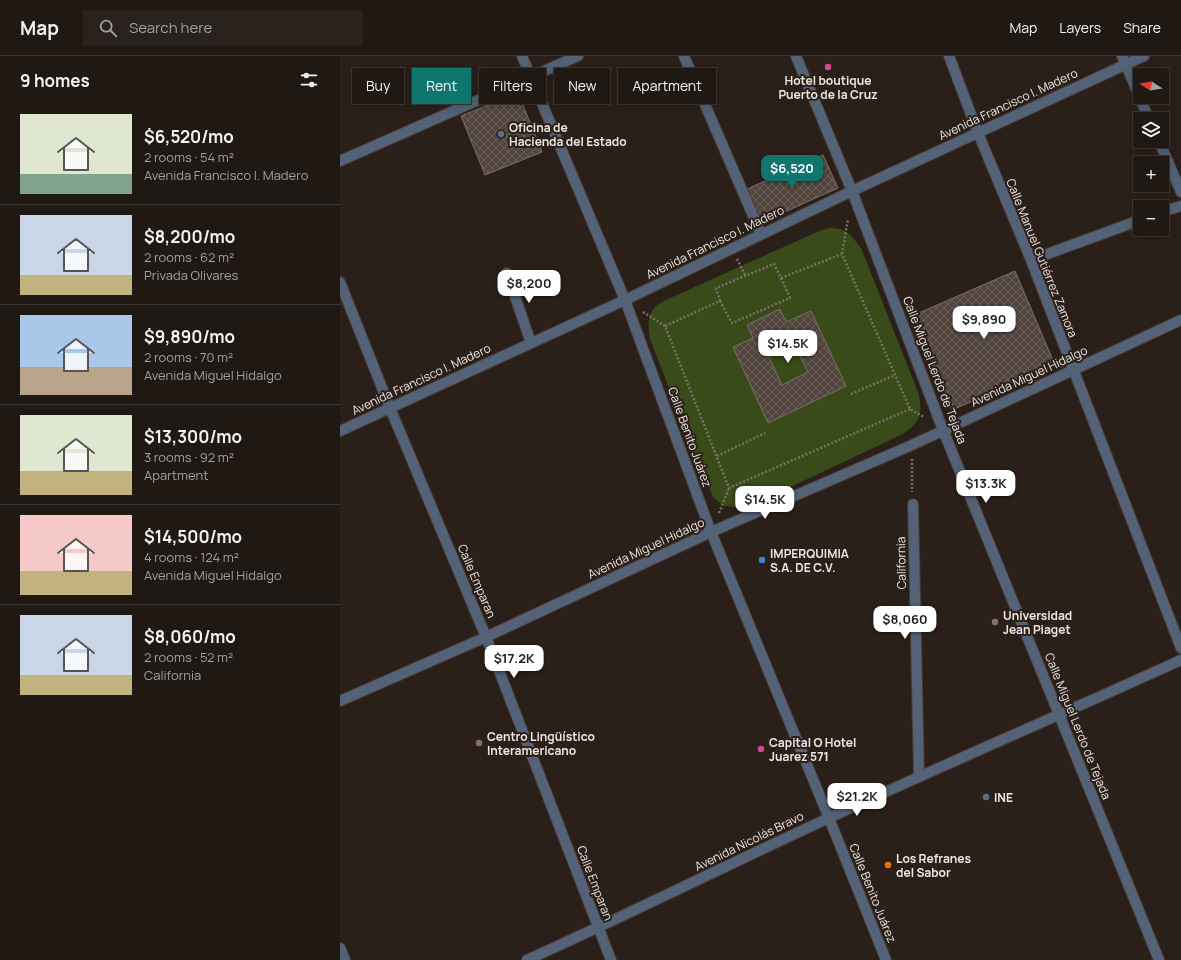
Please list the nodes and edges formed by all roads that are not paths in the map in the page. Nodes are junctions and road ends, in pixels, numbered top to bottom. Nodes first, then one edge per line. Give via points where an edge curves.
1 (522, 56) edge
2 (578, 56) edge
3 (684, 56) edge
4 (796, 56) edge
5 (948, 56) edge
6 (1144, 56) edge
7 (1123, 60) edge
8 (527, 68) edge
9 (546, 70) edge
10 (479, 100) edge
11 (542, 104) edge
12 (1146, 112) edge
13 (978, 133) junction
14 (1162, 148) edge
15 (340, 161) edge
16 (852, 191) junction
17 (1181, 192) edge
18 (1181, 206) edge
19 (1169, 210) edge
20 (1133, 223) edge
21 (761, 234) junction
22 (1031, 260) junction
23 (507, 273) dead end
24 (340, 282) edge
25 (625, 300) junction
26 (1181, 320) edge
27 (531, 343) junction
28 (1073, 371) junction
29 (390, 408) junction
30 (943, 430) junction
31 (340, 431) edge
32 (913, 504) road end
33 (711, 532) junction
34 (486, 637) junction
35 (1181, 648) edge
36 (1181, 660) edge
37 (340, 701) edge
38 (1059, 715) junction
39 (919, 776) junction
40 (829, 818) junction
41 (598, 928) junction
42 (340, 948) edge
43 (345, 960) edge
44 (526, 960) edge
45 (611, 960) edge
46 (886, 960) edge
47 (1159, 960) edge

1 - 8 street, Calle Benito Juárez
2 - 9 street
3 - 21 street
4 - 16 street, Calle Miguel Lerdo de Tejada
5 - 13 street, Calle Manuel Gutiérrez Zamora
6 - 7 street, Avenida Francisco I. Madero
7 - 12 street
7 - 13 street, Avenida Francisco I. Madero
10 - 15 street
11 - 25 street, Calle Benito Juárez
13 - 16 street, Avenida Francisco I. Madero
13 - 22 street, Calle Manuel Gutiérrez Zamora
14 - 17 street
16 - 21 street, Avenida Francisco I. Madero
16 - 30 street, Calle Miguel Lerdo de Tejada
18 - 19 street
20 - 22 street
21 - 25 street, Avenida Francisco I. Madero
22 - 28 street, Calle Manuel Gutiérrez Zamora
23 - 27 street
24 - 29 street, Calle Emparan
25 - 27 street, Avenida Francisco I. Madero
25 - 33 street, Calle Benito Juárez
26 - 28 street, Avenida Miguel Hidalgo
27 - 29 street, Avenida Francisco I. Madero
28 - 30 street, Avenida Miguel Hidalgo
28 - 35 street, Calle Manuel Gutiérrez Zamora
29 - 31 street, Avenida Francisco I. Madero
29 - 34 street, Calle Emparan
30 - 33 street, Avenida Miguel Hidalgo
30 - 38 street, Calle Miguel Lerdo de Tejada
32 - 39 street, California
33 - 34 street, Avenida Miguel Hidalgo
33 - 40 street, Calle Benito Juárez
34 - 37 street, Avenida Miguel Hidalgo
34 - 41 street, Calle Emparan
36 - 38 street, Avenida Nicolás Bravo
38 - 39 street, Avenida Nicolás Bravo
38 - 47 street, Calle Miguel Lerdo de Tejada
39 - 40 street, Avenida Nicolás Bravo
40 - 41 street, Avenida Nicolás Bravo
40 - 46 street, Calle Benito Juárez
41 - 44 street, Avenida Nicolás Bravo
41 - 45 street, Calle Emparan
42 - 43 street

